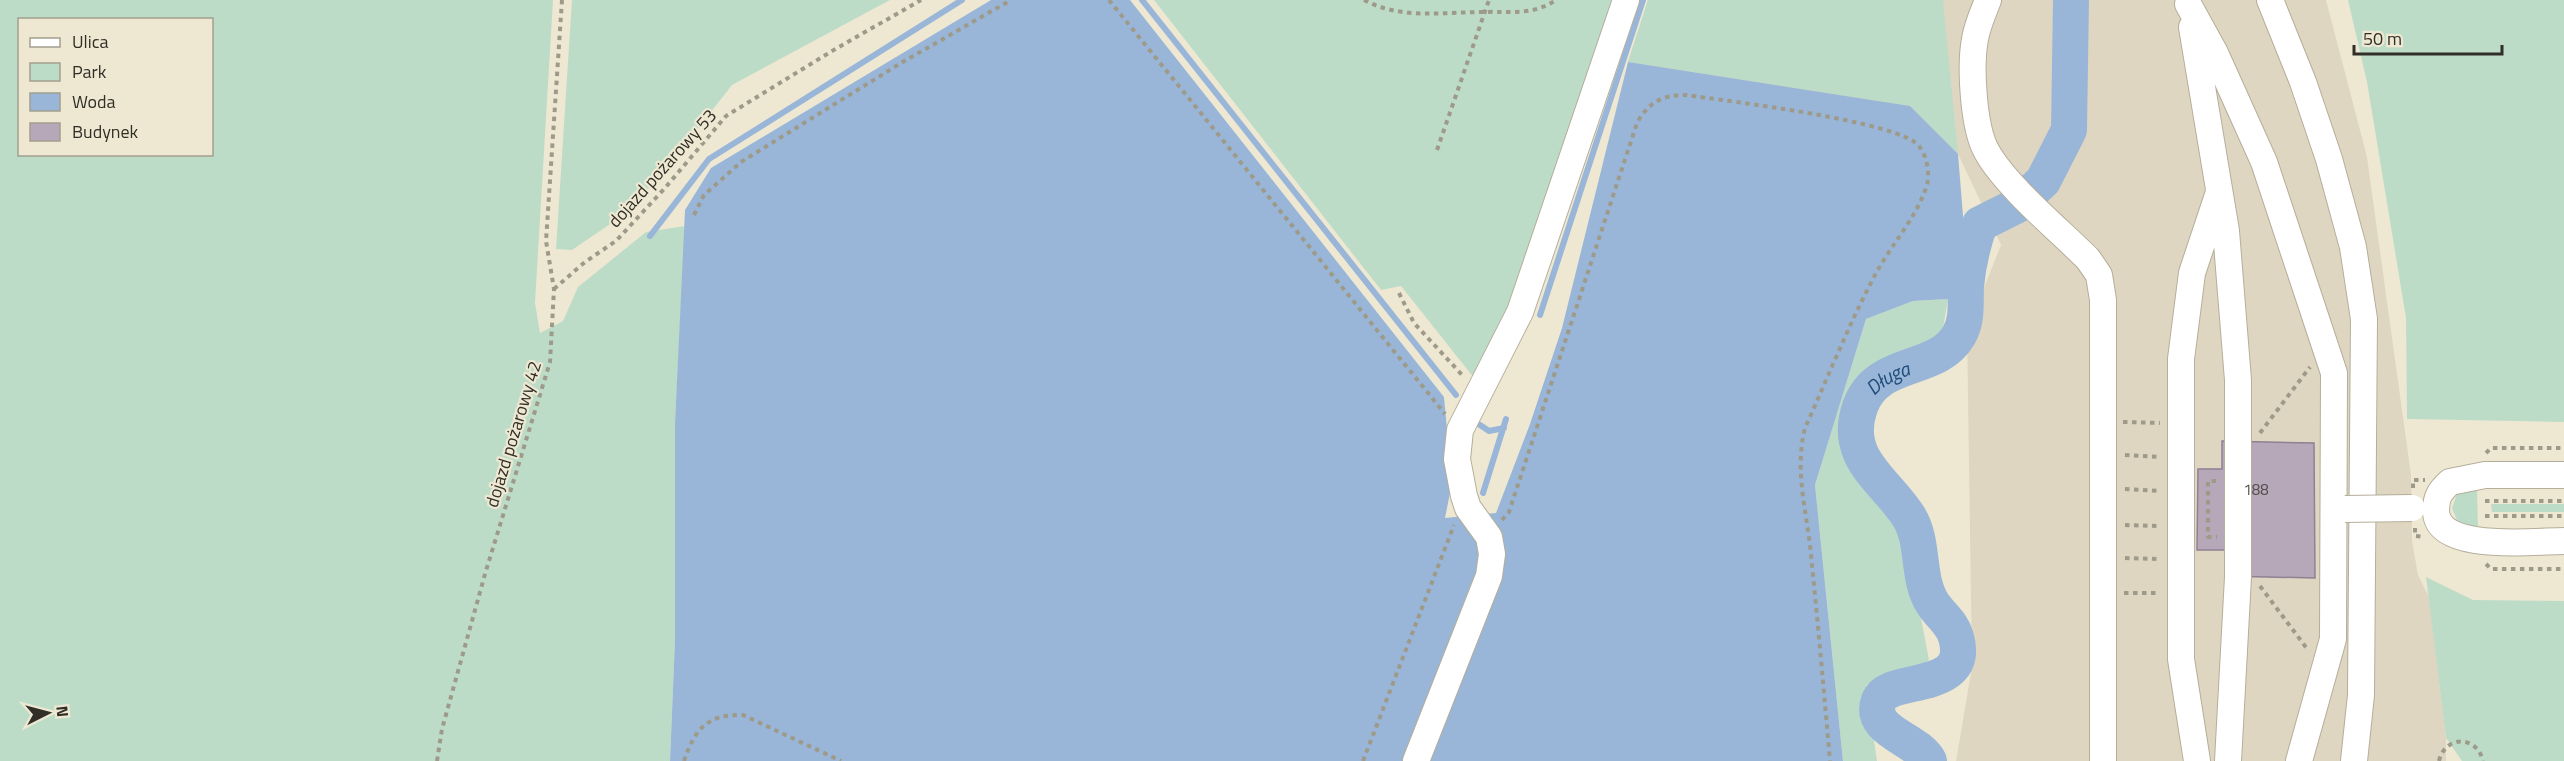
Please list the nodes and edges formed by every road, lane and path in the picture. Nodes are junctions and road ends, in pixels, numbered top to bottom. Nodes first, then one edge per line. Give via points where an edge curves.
1 (562, 0) edge
2 (921, 0) edge
3 (1011, 0) edge
4 (1110, 0) edge
5 (1364, 0) edge
6 (1489, 0) edge
7 (1556, 0) edge
8 (1626, 0) edge
9 (1988, 0) edge
10 (2270, 0) edge
11 (2187, 2) edge
12 (1485, 12) junction
13 (1437, 150) dead end
14 (2220, 189) junction
15 (694, 215) dead end
16 (554, 289) junction
17 (1399, 293) dead end
18 (2325, 347) junction
19 (1478, 394) junction
20 (2103, 422) junction
21 (2182, 424) junction
22 (1460, 430) junction
23 (2238, 435) junction
24 (2564, 448) edge
25 (2103, 454) junction
26 (2485, 454) dead end
27 (2181, 458) junction
28 (2564, 475) edge
29 (2103, 489) junction
30 (2181, 492) junction
31 (1464, 496) junction
32 (2485, 501) dead end
33 (2564, 501) edge
34 (2424, 508) junction
35 (2339, 509) junction
36 (2485, 516) dead end
37 (2564, 516) edge
38 (2102, 524) junction
39 (2181, 527) junction
40 (1489, 537) junction
41 (2564, 541) edge
42 (2103, 557) junction
43 (2181, 560) junction
44 (2485, 563) dead end
45 (2564, 569) edge
46 (2237, 585) junction
47 (2102, 592) junction
48 (2181, 594) junction
49 (2324, 672) junction
50 (437, 761) edge
51 (684, 761) edge
52 (841, 761) edge
53 (1363, 761) edge
54 (1416, 761) edge
55 (1830, 761) edge
56 (2103, 761) edge
57 (2197, 761) edge
58 (2228, 761) edge
59 (2299, 761) edge
60 (2354, 761) edge
61 (2439, 761) edge
62 (2483, 761) edge

1 - 16 path, dojazd pożarowy 42 via 546,241
2 - 16 path, dojazd pożarowy 53 via 726,116 616,240
3 - 15 path via 741,162 704,195
4 - 22 path
5 - 12 path via 1378,7 1427,15
6 - 12 path
7 - 12 path via 1542,9 1512,14
8 - 19 street via 1523,303
9 - 20 street via 1975,39 1980,135 2005,176 2088,259 2099,275 2103,300
10 - 60 street via 2329,159 2353,247 2364,319 2361,695
11 - 14 street
11 - 18 street via 2264,162
12 - 13 path
14 - 21 street via 2192,273 2187,303 2181,359
14 - 23 street via 2234,325
16 - 50 path, dojazd pożarowy 42 via 550,362 485,574 442,729
17 - 19 path via 1414,323
18 - 23 path via 2259,435
18 - 35 street via 2334,373
19 - 22 street
20 - 21 path
20 - 25 street
21 - 27 street
22 - 31 street via 1457,459
23 - 46 street
24 - 26 path via 2491,448
25 - 27 path
25 - 29 street
27 - 30 street
28 - 34 street via 2459,478
29 - 30 path
29 - 38 street
30 - 39 street
31 - 40 street
31 - 53 path
32 - 33 path
34 - 35 street, bridge
34 - 41 street via 2440,527 2459,537 2485,541
35 - 49 street via 2333,639
36 - 37 path
38 - 39 path
38 - 42 street
39 - 43 street
40 - 54 street via 1492,554 1488,576
40 - 55 path via 1509,512 1637,123 1645,109 1657,99 1686,95 1857,122 1910,138 1920,146 1928,170 1923,196 1875,275 1802,442 1800,483 1811,552
42 - 43 path
42 - 47 street
43 - 48 street
44 - 45 path via 2491,569
46 - 49 path via 2259,584
46 - 58 street
47 - 48 path
47 - 56 street
48 - 57 street via 2181,659
49 - 59 street
51 - 52 path via 700,728 727,714 743,715
61 - 62 path via 2450,743 2461,740 2473,744

